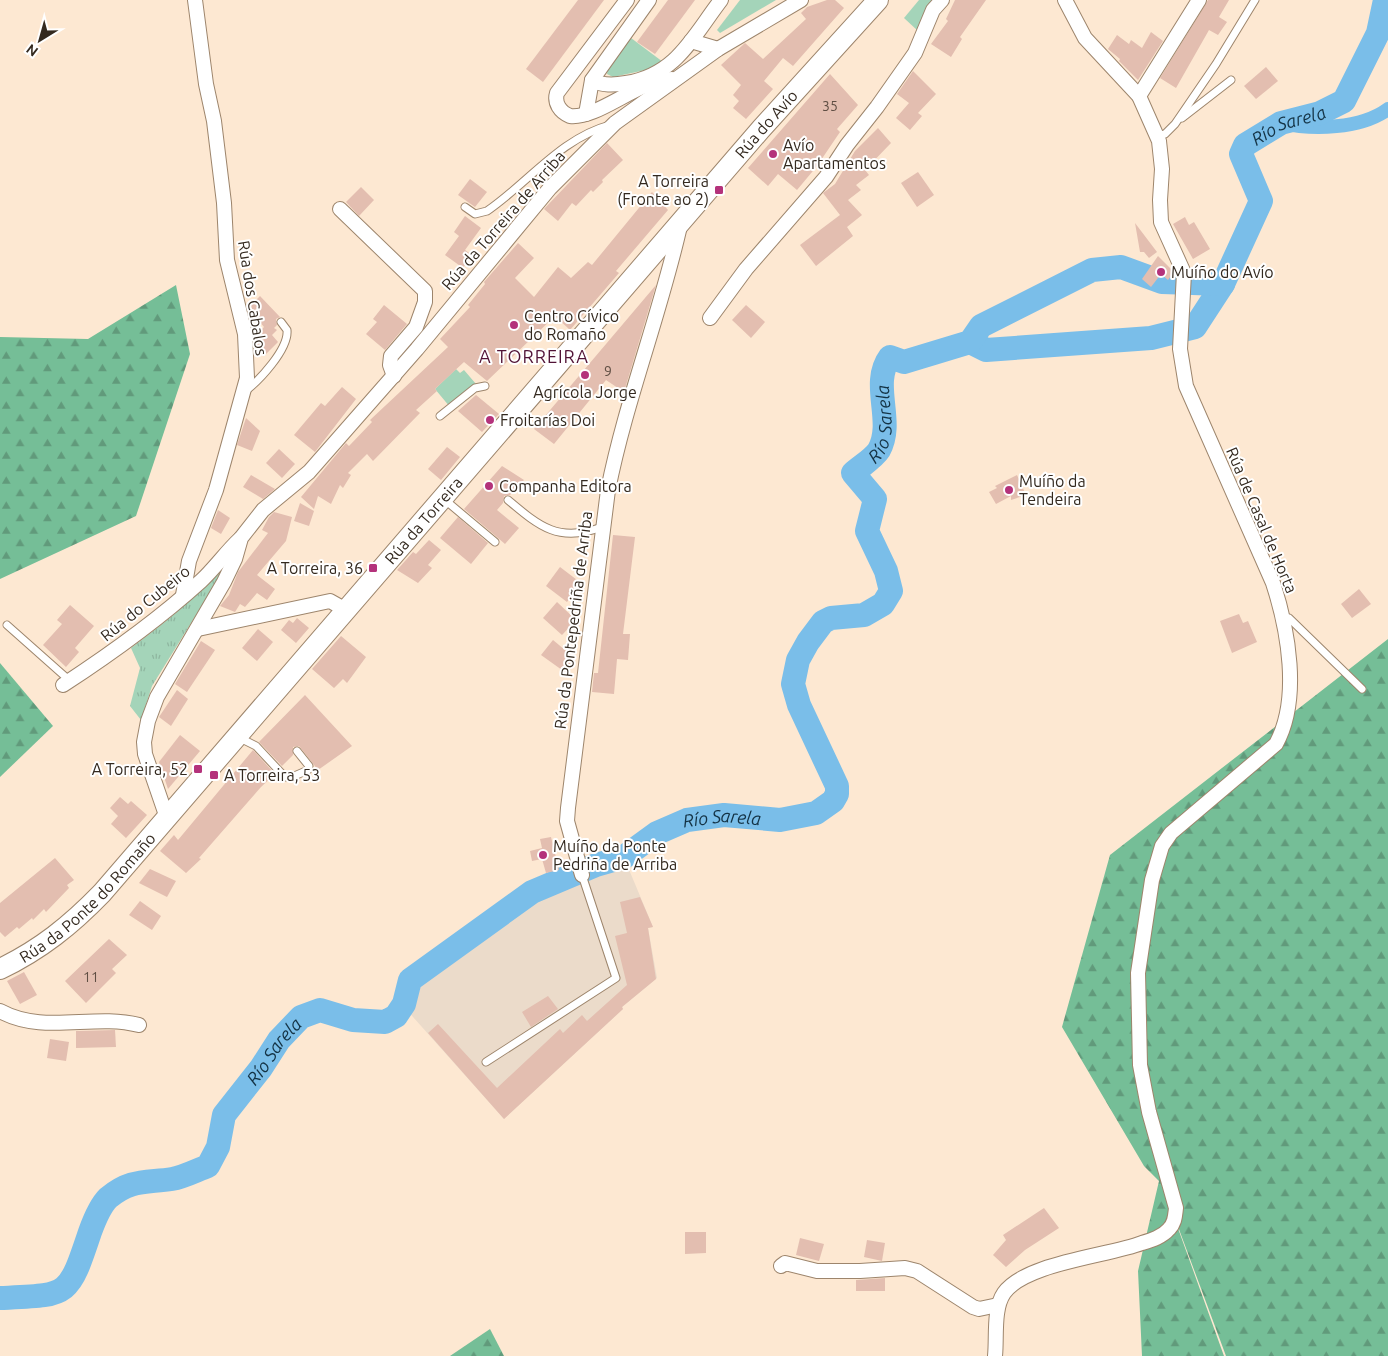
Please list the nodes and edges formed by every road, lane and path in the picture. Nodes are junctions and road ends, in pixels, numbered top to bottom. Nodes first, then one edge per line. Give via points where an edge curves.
1 (194, 0) edge
2 (628, 0) edge
3 (649, 0) edge
4 (721, 0) edge
5 (801, 0) edge
6 (868, 0) edge
7 (878, 0) edge
8 (942, 0) edge
9 (1064, 0) edge
10 (1199, 0) edge
11 (1255, 0) edge
12 (789, 4) edge
13 (853, 26) junction
14 (691, 41) junction
15 (718, 49) junction
16 (678, 57) junction
17 (680, 76) junction
18 (592, 80) junction
19 (1231, 80) dead end
20 (1139, 96) junction
21 (586, 114) junction
22 (615, 123) junction
23 (1174, 124) junction
24 (1157, 136) junction
25 (465, 207) dead end
26 (340, 209) dead end
27 (680, 222) junction
28 (710, 318) dead end
29 (280, 322) dead end
30 (394, 376) junction
31 (485, 386) dead end
32 (244, 393) junction
33 (440, 416) dead end
34 (442, 498) junction
35 (508, 500) dead end
36 (602, 527) junction
37 (241, 538) junction
38 (495, 542) dead end
39 (183, 595) junction
40 (346, 610) junction
41 (1282, 617) junction
42 (8, 625) dead end
43 (198, 629) junction
44 (66, 683) joint
45 (1362, 689) dead end
46 (237, 737) junction
47 (297, 751) dead end
48 (167, 818) junction
49 (582, 875) joint
50 (0, 969) edge
51 (0, 1011) edge
52 (139, 1025) dead end
53 (486, 1062) dead end
54 (782, 1266) dead end
55 (998, 1305) junction
56 (995, 1356) edge

1 - 32 street, Rúa dos Cabalos via 214,121 227,260 245,334 247,378
2 - 21 street via 557,92 557,104 565,114
3 - 18 street
4 - 14 street
5 - 12 street, Rúa da Torreira de Arriba
6 - 13 main road, Rúa do Avío
7 - 13 main road, Rúa do Avío
8 - 28 street via 933,10 915,53 882,101 826,177 746,269
9 - 20 street, Rúa de Casal de Horta via 1085,38
10 - 20 street
11 - 23 lane
12 - 15 street, Rúa da Torreira de Arriba
13 - 27 main road, Rúa do Avío
14 - 15 street
14 - 16 street
15 - 17 street, Rúa da Torreira de Arriba
16 - 17 street
16 - 18 street via 663,71 647,79 604,84
17 - 21 street via 652,83
17 - 22 street, Rúa da Torreira de Arriba
18 - 21 street
19 - 23 lane
20 - 24 street, Rúa de Casal de Horta
22 - 25 lane via 591,130 487,211 475,214
22 - 30 street, Rúa da Torreira de Arriba via 550,188
23 - 24 lane via 1165,134
24 - 41 street, Rúa de Casal de Horta via 1162,169 1161,222 1184,273 1180,349 1186,386 1273,583
26 - 30 street, Rúa da Torreira de Arriba via 425,291 425,302 416,327 391,356
27 - 34 main road, Rúa da Torreira
27 - 36 street, Rúa da Pontepedriña de Arriba via 663,297 612,472
29 - 32 lane via 287,330 285,343 262,376
30 - 37 street, Rúa da Torreira de Arriba via 309,472 264,510
31 - 33 lane via 475,388
32 - 39 street, Rúa dos Cabalos via 216,490 188,561
34 - 38 lane
34 - 40 main road, Rúa da Torreira
35 - 36 lane via 536,523 557,533 577,534
36 - 49 street, Rúa da Pontepedriña de Arriba via 567,821
37 - 39 street, Rúa do Cubeiro
37 - 43 street, Rúa da Torreira de Arriba via 235,559
39 - 44 street, Rúa do Cubeiro via 150,625
40 - 43 street via 330,601
40 - 46 main road, Rúa da Torreira
41 - 45 lane via 1289,618
41 - 55 street, Rúa de Casal de Horta via 1289,666 1288,713 1283,731 1276,744 1166,839 1152,880 1138,973 1140,1065 1148,1112 1176,1208 1175,1220 1159,1237 1130,1248 1030,1274 1004,1292
42 - 44 lane
43 - 48 street, Rúa da Torreira de Arriba via 157,698 146,732 145,754
46 - 47 lane via 256,746 285,777 308,770 309,766
46 - 48 main road, Rúa da Torreira
48 - 50 main road, Rúa da Ponte do Romaño via 102,893 70,924 38,949
49 - 53 lane via 616,978
51 - 52 street via 22,1021 112,1021
54 - 55 street via 785,1263 817,1270 860,1271 905,1268 917,1271 973,1307
55 - 56 street

